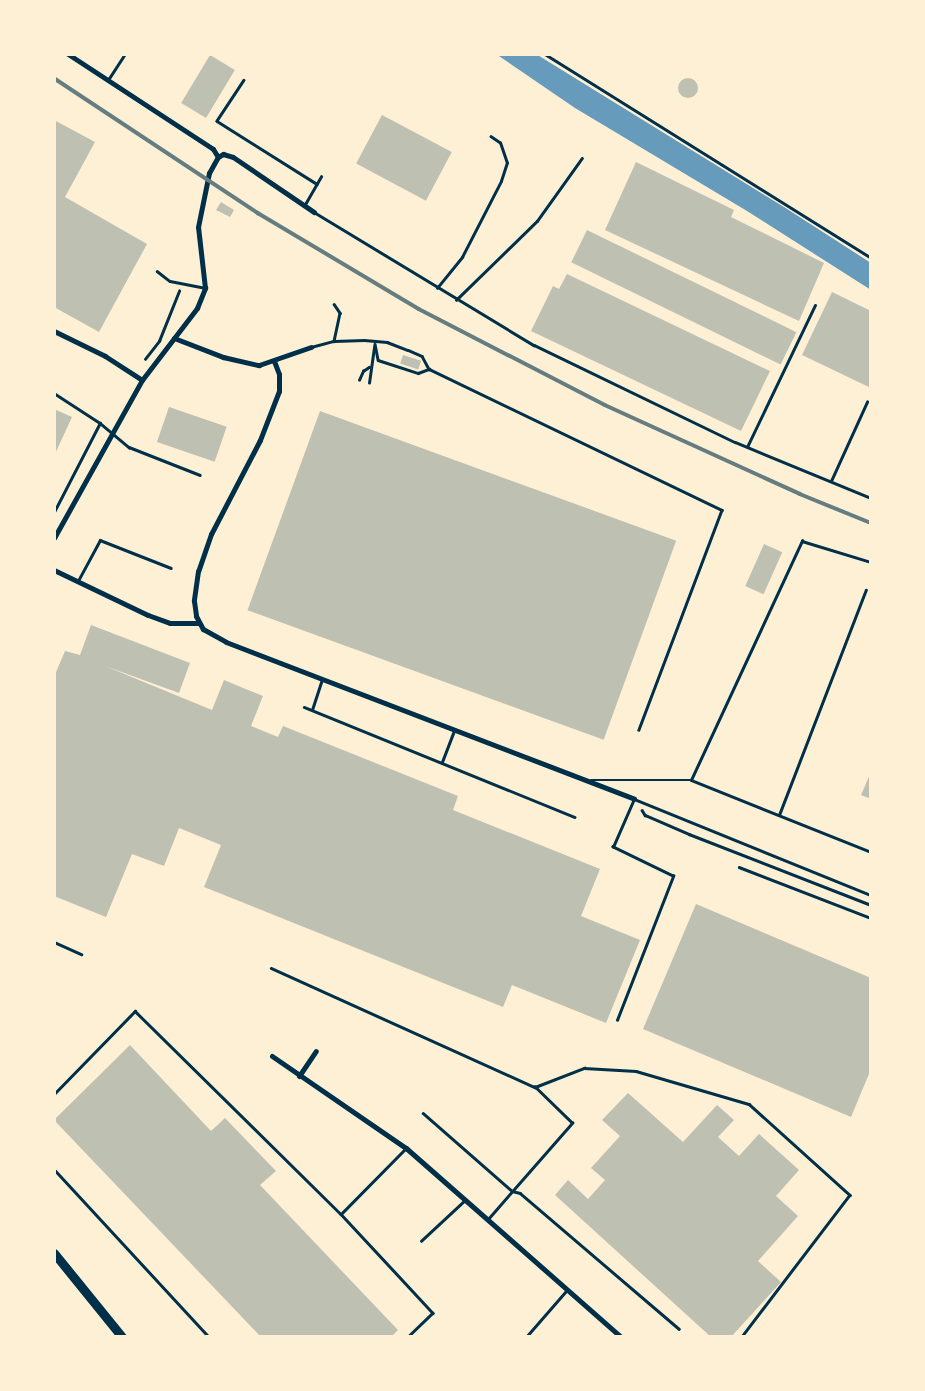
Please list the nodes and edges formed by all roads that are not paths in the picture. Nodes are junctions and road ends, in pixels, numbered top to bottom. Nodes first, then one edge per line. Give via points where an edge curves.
1 (68, 54) edge
2 (125, 54) edge
3 (108, 80) junction
4 (244, 80) dead end
5 (491, 137) dead end
6 (218, 157) junction
7 (582, 158) dead end
8 (321, 177) dead end
9 (317, 184) junction
10 (304, 206) junction
11 (314, 212) joint
12 (158, 271) dead end
13 (205, 288) junction
14 (437, 288) junction
15 (456, 300) junction
16 (334, 304) dead end
17 (815, 305) dead end
18 (54, 331) edge
19 (174, 338) junction
20 (334, 341) junction
21 (375, 343) junction
22 (311, 347) joint
23 (274, 361) junction
24 (369, 367) junction
25 (429, 369) junction
26 (142, 380) junction
27 (359, 380) dead end
28 (369, 383) dead end
29 (54, 393) edge
30 (867, 402) dead end
31 (100, 423) junction
32 (112, 433) junction
33 (747, 447) junction
34 (200, 475) dead end
35 (831, 481) junction
36 (871, 498) edge
37 (54, 512) edge
38 (54, 538) edge
39 (871, 562) edge
40 (171, 568) dead end
41 (54, 570) edge
42 (77, 582) junction
43 (866, 590) dead end
44 (198, 623) junction
45 (322, 679) junction
46 (304, 707) dead end
47 (312, 710) junction
48 (454, 730) junction
49 (639, 730) dead end
50 (442, 762) junction
51 (581, 780) junction
52 (691, 780) junction
53 (634, 799) junction
54 (779, 815) junction
55 (575, 817) dead end
56 (871, 852) edge
57 (739, 867) dead end
58 (871, 895) edge
59 (871, 918) edge
60 (54, 942) edge
61 (82, 954) dead end
62 (271, 968) dead end
63 (617, 1020) dead end
64 (316, 1051) dead end
65 (272, 1056) dead end
66 (299, 1076) junction
67 (535, 1087) junction
68 (54, 1094) edge
69 (423, 1113) dead end
70 (406, 1148) junction
71 (54, 1169) edge
72 (512, 1191) junction
73 (467, 1198) junction
74 (341, 1214) junction
75 (488, 1219) junction
76 (421, 1241) dead end
77 (54, 1253) edge
78 (567, 1290) junction
79 (679, 1329) dead end
80 (122, 1337) edge
81 (209, 1337) edge
82 (408, 1337) edge
83 (526, 1337) edge
84 (621, 1337) edge
85 (743, 1337) edge

1 - 3 street
2 - 3 lane
3 - 6 street via 213,149
4 - 9 lane via 217,121
5 - 14 lane via 500,143 507,163 501,181 462,257
6 - 10 street via 233,157
6 - 13 street via 209,173 198,228
7 - 15 lane via 537,221
8 - 9 lane
9 - 10 lane
10 - 11 street
11 - 14 lane
12 - 13 lane via 170,281
13 - 19 street via 197,309
14 - 15 lane
15 - 33 lane via 534,345
16 - 20 lane via 340,313
17 - 33 lane
18 - 26 street
19 - 23 street via 244,364
19 - 26 street
20 - 21 lane
20 - 22 lane
21 - 24 lane
21 - 25 lane via 387,342 422,356
21 - 25 lane via 378,360 418,373
22 - 23 street
23 - 44 street via 279,391 198,571 194,601
24 - 27 lane
24 - 28 lane
25 - 49 lane via 722,510
26 - 32 street
29 - 31 lane
30 - 35 lane
31 - 32 lane
31 - 37 lane
32 - 34 lane via 129,447
32 - 38 street
33 - 35 lane
35 - 36 lane
39 - 52 lane via 802,541
40 - 42 lane via 100,540
41 - 42 street
42 - 44 street via 170,623
43 - 54 lane
44 - 45 street via 226,642
45 - 47 lane
45 - 48 street
46 - 47 lane
47 - 50 lane
48 - 50 lane
48 - 51 street
50 - 55 lane
51 - 52 lane
51 - 53 street
52 - 54 lane
53 - 58 lane
53 - 63 lane via 613,847 673,876
54 - 56 lane
57 - 59 lane
60 - 61 lane
62 - 67 lane
64 - 66 street
65 - 66 street
66 - 70 street
67 - 72 lane via 572,1123
67 - 85 lane via 584,1068 636,1071 748,1104 850,1195
68 - 74 lane via 135,1011
69 - 72 lane
70 - 73 street
70 - 74 lane
71 - 81 lane
72 - 75 lane
72 - 79 lane via 520,1193
73 - 75 street
73 - 76 lane
74 - 82 lane via 433,1313
75 - 78 street
77 - 80 main road
78 - 83 lane
78 - 84 street

